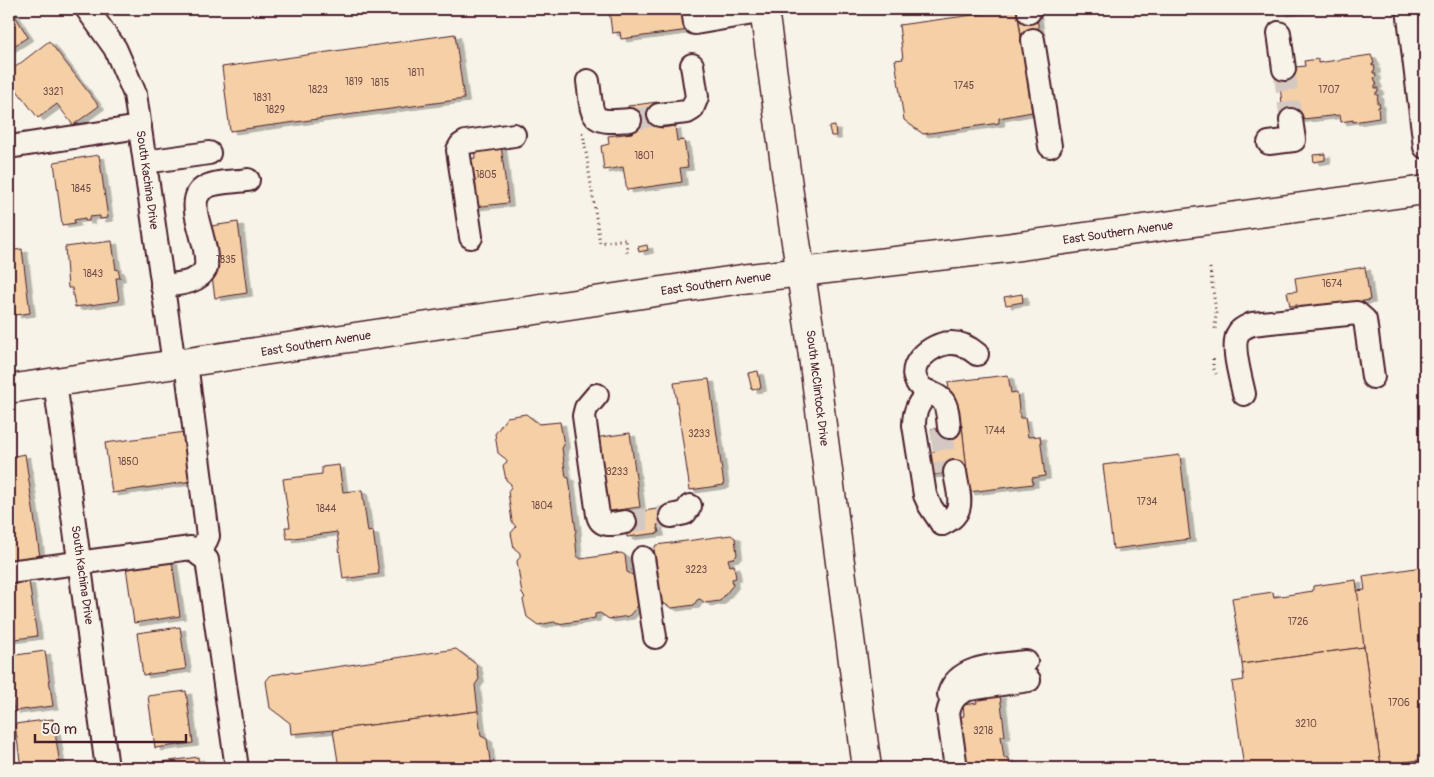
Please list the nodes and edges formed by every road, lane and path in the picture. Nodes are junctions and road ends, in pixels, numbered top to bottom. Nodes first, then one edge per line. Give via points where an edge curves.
1 (87, 9) edge
2 (693, 9) edge
3 (1408, 9) edge
4 (764, 10) edge
5 (1279, 33) dead end
6 (1032, 40) dead end
7 (692, 65) dead end
8 (1284, 68) tunnel mouth
9 (588, 81) dead end
10 (659, 115) tunnel mouth
11 (630, 120) tunnel mouth
12 (1291, 120) tunnel mouth
13 (140, 127) junction
14 (582, 127) dead end
15 (514, 135) dead end
16 (1269, 143) dead end
17 (1050, 146) dead end
18 (9, 147) edge
19 (1425, 147) edge
20 (209, 153) dead end
21 (145, 162) junction
22 (248, 180) dead end
23 (1425, 190) edge
24 (471, 237) dead end
25 (627, 254) dead end
26 (800, 273) junction
27 (162, 286) junction
28 (977, 354) dead end
29 (180, 363) junction
30 (1373, 377) dead end
31 (55, 382) junction
32 (9, 389) edge
33 (930, 392) junction
34 (1244, 394) dead end
35 (597, 395) dead end
36 (945, 428) tunnel mouth
37 (927, 452) dead end
38 (944, 473) tunnel mouth
39 (625, 522) tunnel mouth
40 (200, 555) junction
41 (643, 558) dead end
42 (80, 562) junction
43 (9, 572) edge
44 (655, 637) dead end
45 (1028, 671) dead end
46 (107, 768) edge
47 (237, 768) edge
48 (867, 768) edge
49 (956, 768) edge

1 - 13 street, South Kachina Drive via 116,48 135,94
2 - 4 street via 695,23
3 - 19 street
4 - 26 main road, South McClintock Drive
5 - 8 street
6 - 17 street
7 - 10 street via 696,97 692,109
9 - 11 street via 592,112 596,117 606,122
12 - 16 street via 1294,140
13 - 18 street
13 - 21 street, South Kachina Drive
14 - 25 path via 600,243 626,239
15 - 24 street via 466,142 458,150
20 - 21 street
21 - 27 street, South Kachina Drive
22 - 27 street via 211,185 199,193 195,205 206,268 199,278
23 - 26 main road, East Southern Avenue
26 - 29 main road, East Southern Avenue
26 - 48 main road, South McClintock Drive
27 - 29 street, South Kachina Drive
28 - 33 street via 970,348 953,343 943,343 927,352 916,365 914,374 922,389
29 - 31 main road, East Southern Avenue
29 - 40 street, South Kachina Drive via 208,536
30 - 34 street via 1365,320 1357,313 1252,324 1240,330 1235,339
31 - 32 main road, East Southern Avenue
31 - 42 street, South Kachina Drive
33 - 36 street via 945,404
33 - 37 street via 924,415
33 - 38 street via 918,405 914,424 924,490 942,524 952,519 959,509
35 - 39 street via 586,408 584,416 599,520 607,524
40 - 42 street via 191,548
40 - 47 street via 207,560
41 - 44 street
42 - 43 street
42 - 46 street, South Kachina Drive
45 - 49 street via 969,688 955,697 948,713

